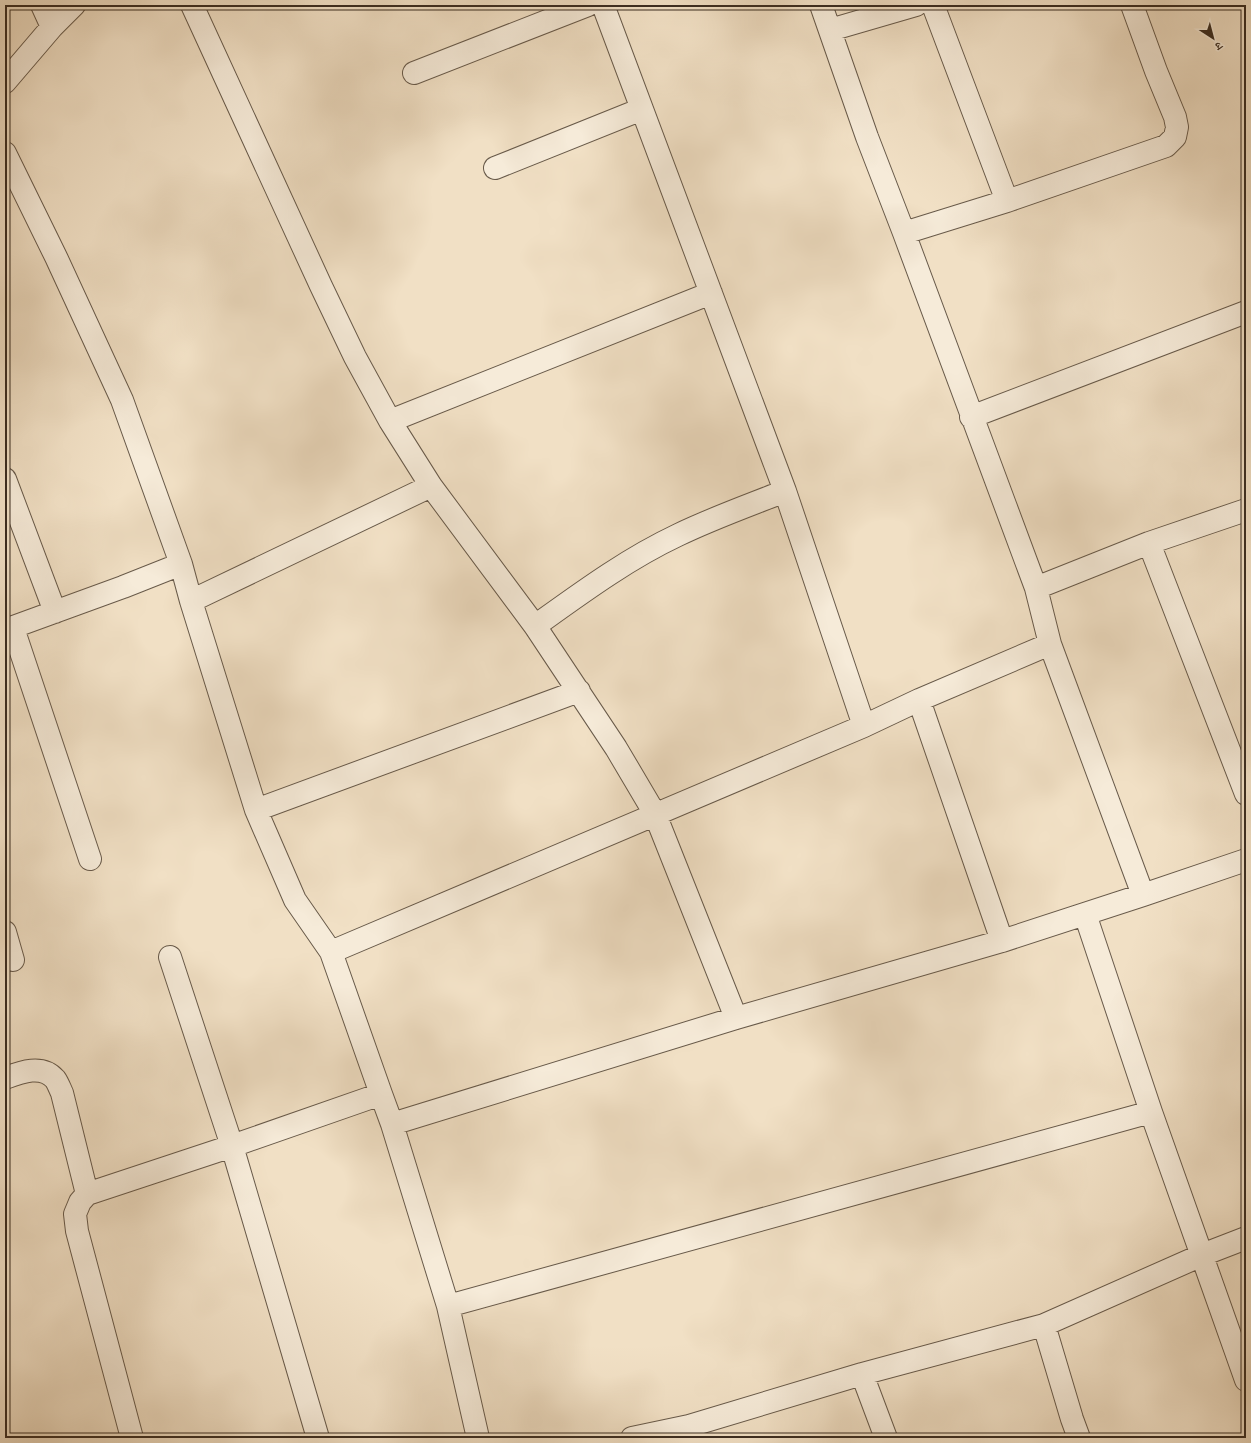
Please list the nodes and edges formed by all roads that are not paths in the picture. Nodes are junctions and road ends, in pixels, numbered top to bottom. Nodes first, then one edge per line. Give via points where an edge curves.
1 (42, 5) edge
2 (74, 5) edge
3 (192, 5) edge
4 (588, 5) edge
5 (603, 5) edge
6 (821, 5) edge
7 (916, 5) edge
8 (933, 5) edge
9 (1132, 5) edge
10 (52, 27) junction
11 (830, 30) junction
12 (414, 73) dead end
13 (5, 82) edge
14 (642, 109) junction
15 (5, 153) edge
16 (495, 168) dead end
17 (1007, 201) junction
18 (904, 233) junction
19 (711, 293) junction
20 (1246, 312) edge
21 (971, 417) junction
22 (390, 421) junction
23 (5, 479) edge
24 (431, 486) junction
25 (785, 490) junction
26 (1246, 510) edge
27 (1149, 543) junction
28 (181, 564) junction
29 (1036, 588) junction
30 (191, 601) junction
31 (55, 612) junction
32 (535, 626) junction
33 (9, 629) edge
34 (1050, 644) junction
35 (579, 691) junction
36 (920, 700) junction
37 (864, 726) junction
38 (1246, 794) edge
39 (256, 810) junction
40 (655, 814) junction
41 (90, 859) dead end
42 (1246, 860) edge
43 (1143, 895) junction
44 (1085, 914) junction
45 (5, 932) edge
46 (1002, 941) junction
47 (330, 952) junction
48 (170, 957) dead end
49 (13, 960) dead end
50 (736, 1018) junction
51 (5, 1078) edge
52 (380, 1094) junction
53 (1151, 1112) junction
54 (392, 1124) junction
55 (232, 1146) junction
56 (87, 1194) junction
57 (1246, 1238) edge
58 (1202, 1256) junction
59 (448, 1306) junction
60 (1044, 1325) junction
61 (862, 1374) junction
62 (1246, 1380) edge
63 (692, 1432) edge
64 (132, 1438) edge
65 (318, 1438) edge
66 (478, 1438) edge
67 (632, 1438) edge
68 (886, 1438) edge
69 (1079, 1438) edge

1 - 10 street
2 - 10 street
3 - 22 street via 355,357
4 - 12 street
5 - 14 street
6 - 11 street
7 - 11 street
8 - 17 street
9 - 17 street via 1175,117 1175,137 1166,146
10 - 13 street
11 - 18 street
14 - 16 street
14 - 19 street
15 - 28 street via 60,264 122,400
17 - 18 street
18 - 21 street
19 - 22 street
19 - 25 street
20 - 21 street
21 - 29 street
22 - 24 street
23 - 31 street
24 - 30 street
24 - 32 street
25 - 32 street via 678,535 589,588
25 - 37 street
26 - 27 street
27 - 29 street
27 - 38 street
28 - 30 street
28 - 31 street via 124,588
29 - 34 street
30 - 39 street
31 - 33 street
32 - 35 street
33 - 41 street
34 - 36 street
34 - 43 street
35 - 39 street
35 - 40 street
36 - 37 street
36 - 46 street
37 - 40 street
39 - 47 street via 295,900
40 - 47 street
40 - 50 street
42 - 43 street
43 - 44 street
44 - 46 street
44 - 53 street
45 - 49 street
46 - 50 street
47 - 52 street
48 - 55 street
50 - 54 street
51 - 56 street via 38,1070 56,1079 62,1093
52 - 54 street
52 - 55 street
53 - 58 street
53 - 59 street
54 - 59 street
55 - 56 street
55 - 65 street
56 - 64 street via 75,1214 77,1230
57 - 58 street
58 - 60 street
58 - 62 street
59 - 66 street
60 - 61 street
60 - 69 street
61 - 63 street
61 - 68 street
63 - 67 street

